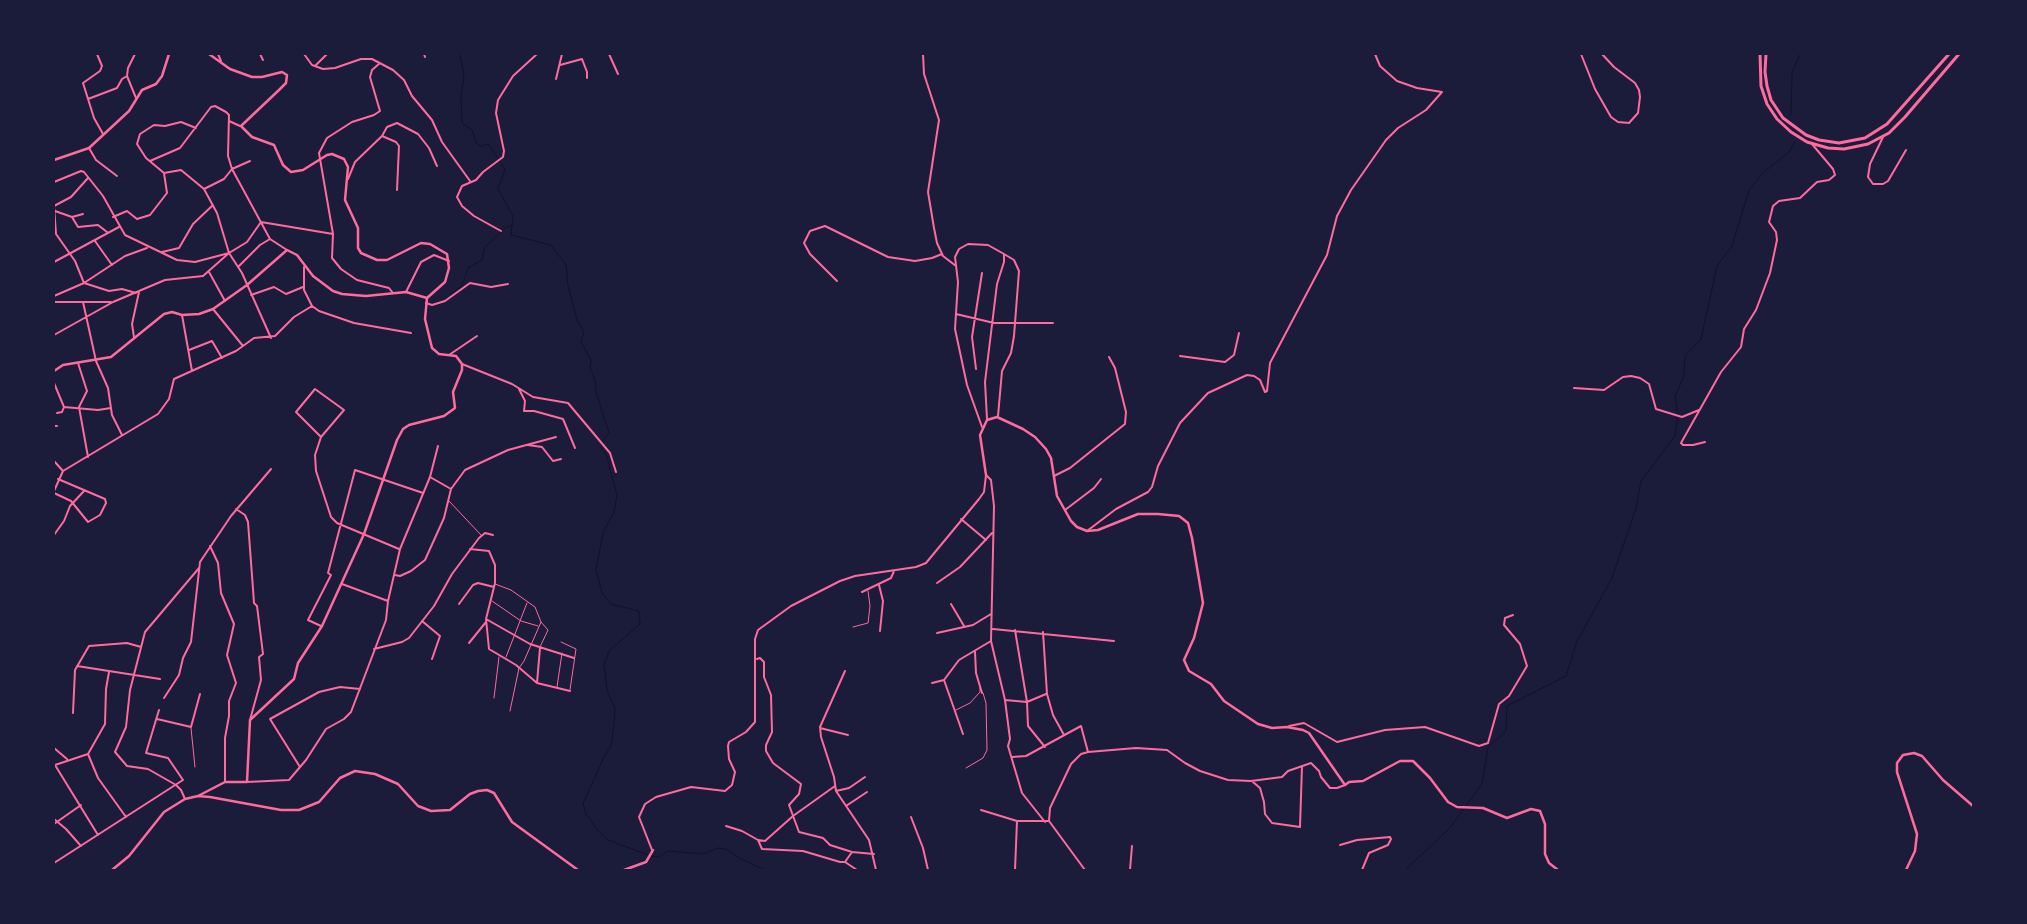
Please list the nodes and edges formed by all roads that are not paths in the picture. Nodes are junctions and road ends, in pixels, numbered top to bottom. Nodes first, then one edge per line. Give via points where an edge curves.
1 (97, 54) edge
2 (135, 54) edge
3 (169, 54) edge
4 (209, 54) edge
5 (218, 54) edge
6 (260, 54) edge
7 (304, 54) edge
8 (327, 54) edge
9 (424, 54) edge
10 (537, 54) edge
11 (562, 54) edge
12 (609, 54) edge
13 (923, 54) edge
14 (1375, 54) edge
15 (1581, 54) edge
16 (1602, 54) edge
17 (1760, 54) edge
18 (1766, 54) edge
19 (1949, 54) edge
20 (1959, 54) edge
21 (425, 57) dead end
22 (264, 60) dead end
23 (222, 63) junction
24 (380, 63) junction
25 (560, 65) junction
26 (315, 66) junction
27 (618, 74) dead end
28 (127, 76) junction
29 (587, 78) dead end
30 (556, 79) dead end
31 (136, 98) junction
32 (88, 99) junction
33 (229, 121) junction
34 (241, 126) junction
35 (196, 128) junction
36 (103, 134) junction
37 (382, 136) junction
38 (1883, 137) junction
39 (1812, 144) junction
40 (88, 148) junction
41 (1906, 150) dead end
42 (320, 158) junction
43 (54, 160) edge
44 (150, 161) junction
45 (250, 161) dead end
46 (437, 166) dead end
47 (232, 169) junction
48 (164, 173) junction
49 (117, 176) dead end
50 (88, 178) junction
51 (470, 181) junction
52 (54, 182) edge
53 (346, 184) junction
54 (204, 189) junction
55 (397, 190) dead end
56 (213, 205) junction
57 (54, 206) edge
58 (55, 211) junction
59 (83, 214) dead end
60 (72, 217) junction
61 (113, 217) junction
62 (261, 222) junction
63 (119, 227) junction
64 (501, 231) dead end
65 (107, 232) junction
66 (333, 234) junction
67 (270, 239) junction
68 (95, 241) junction
69 (148, 248) junction
70 (287, 250) junction
71 (162, 252) junction
72 (228, 253) junction
73 (70, 254) junction
74 (942, 254) junction
75 (1004, 254) junction
76 (449, 261) junction
77 (54, 262) edge
78 (112, 265) junction
79 (956, 266) junction
80 (238, 267) junction
81 (304, 267) junction
82 (209, 272) junction
83 (982, 273) dead end
84 (837, 281) dead end
85 (84, 283) junction
86 (508, 284) dead end
87 (247, 285) junction
88 (304, 287) junction
89 (139, 292) junction
90 (406, 292) junction
91 (136, 293) junction
92 (250, 294) junction
93 (393, 294) junction
94 (54, 297) edge
95 (427, 298) junction
96 (225, 301) junction
97 (54, 302) edge
98 (82, 302) junction
99 (113, 302) junction
100 (425, 303) junction
101 (312, 306) junction
102 (213, 309) junction
103 (956, 314) junction
104 (182, 315) junction
105 (86, 317) junction
106 (975, 320) junction
107 (994, 323) junction
108 (1053, 323) dead end
109 (1015, 324) junction
110 (411, 333) dead end
111 (1239, 333) dead end
112 (54, 334) edge
113 (477, 336) dead end
114 (134, 338) junction
115 (271, 338) junction
116 (243, 347) junction
117 (188, 350) junction
118 (449, 355) junction
119 (1180, 356) dead end
120 (1109, 357) dead end
121 (222, 358) junction
122 (96, 360) junction
123 (78, 363) junction
124 (462, 364) junction
125 (976, 369) dead end
126 (54, 371) edge
127 (192, 371) junction
128 (54, 383) edge
129 (519, 388) junction
130 (1574, 388) dead end
131 (64, 407) junction
132 (79, 407) junction
133 (110, 408) junction
134 (1700, 410) junction
135 (58, 413) dead end
136 (998, 417) junction
137 (987, 420) junction
138 (982, 428) junction
139 (122, 436) junction
140 (321, 437) junction
141 (556, 437) dead end
142 (1705, 442) dead end
143 (526, 445) junction
144 (438, 446) dead end
145 (575, 448) dead end
146 (88, 457) junction
147 (561, 459) dead end
148 (54, 461) edge
149 (271, 469) dead end
150 (62, 471) junction
151 (616, 472) dead end
152 (986, 475) junction
153 (1054, 476) junction
154 (430, 477) junction
155 (1101, 478) dead end
156 (58, 479) junction
157 (384, 481) junction
158 (452, 489) junction
159 (84, 491) junction
160 (54, 492) edge
161 (424, 493) junction
162 (449, 501) junction
163 (73, 503) junction
164 (236, 509) junction
165 (1065, 510) junction
166 (961, 519) junction
167 (341, 524) junction
168 (1087, 530) junction
169 (992, 533) junction
170 (364, 534) junction
171 (54, 535) edge
172 (482, 535) junction
173 (493, 535) dead end
174 (986, 540) junction
175 (210, 546) junction
176 (400, 549) junction
177 (470, 549) junction
178 (199, 568) junction
179 (894, 570) junction
180 (394, 575) junction
181 (495, 583) junction
182 (937, 583) dead end
183 (342, 584) junction
184 (879, 585) junction
185 (494, 587) junction
186 (868, 590) junction
187 (862, 592) dead end
188 (491, 600) junction
189 (388, 601) junction
190 (527, 602) junction
191 (459, 604) dead end
192 (951, 604) dead end
193 (991, 614) junction
194 (1513, 615) dead end
195 (422, 621) junction
196 (486, 621) junction
197 (521, 621) junction
198 (541, 622) junction
199 (322, 626) junction
200 (964, 626) junction
201 (538, 627) junction
202 (853, 627) dead end
203 (993, 630) junction
204 (1016, 630) junction
205 (880, 631) dead end
206 (1044, 632) junction
207 (938, 633) dead end
208 (514, 635) junction
209 (1114, 640) dead end
210 (991, 641) junction
211 (561, 642) dead end
212 (469, 643) dead end
213 (530, 644) junction
214 (141, 647) junction
215 (540, 648) junction
216 (374, 649) junction
217 (975, 652) junction
218 (562, 653) junction
219 (499, 656) junction
220 (574, 658) junction
221 (432, 659) dead end
222 (506, 659) junction
223 (757, 659) junction
224 (77, 666) junction
225 (519, 668) junction
226 (845, 671) dead end
227 (109, 672) junction
228 (133, 675) junction
229 (160, 680) dead end
230 (944, 680) junction
231 (537, 683) junction
232 (932, 683) dead end
233 (980, 684) junction
234 (556, 688) junction
235 (360, 689) junction
236 (570, 691) joint
237 (982, 693) joint
238 (200, 694) dead end
239 (1047, 694) junction
240 (164, 698) dead end
241 (494, 698) dead end
242 (1005, 700) junction
243 (1027, 702) junction
244 (159, 710) dead end
245 (956, 710) junction
246 (510, 711) dead end
247 (74, 713) dead end
248 (156, 719) junction
249 (250, 720) junction
250 (190, 727) junction
251 (820, 728) junction
252 (1287, 728) junction
253 (848, 734) dead end
254 (963, 734) dead end
255 (1064, 735) junction
256 (1044, 747) junction
257 (54, 748) edge
258 (1088, 752) junction
259 (88, 754) junction
260 (1011, 757) junction
261 (68, 760) junction
262 (55, 764) edge
263 (1302, 766) junction
264 (195, 767) dead end
265 (300, 767) junction
266 (966, 768) dead end
267 (865, 777) dead end
268 (1251, 781) junction
269 (225, 782) junction
270 (247, 782) junction
271 (176, 785) junction
272 (1345, 785) junction
273 (835, 786) junction
274 (836, 791) junction
275 (867, 792) dead end
276 (198, 796) junction
277 (185, 799) junction
278 (81, 806) junction
279 (846, 806) junction
280 (1973, 806) edge
281 (981, 810) dead end
282 (793, 816) junction
283 (126, 817) junction
284 (911, 817) dead end
285 (54, 819) edge
286 (58, 821) junction
287 (1017, 821) junction
288 (1049, 821) junction
289 (1045, 822) junction
290 (54, 824) edge
291 (726, 826) dead end
292 (98, 835) junction
293 (758, 840) junction
294 (1340, 845) dead end
295 (81, 846) junction
296 (1132, 846) dead end
297 (652, 850) joint
298 (852, 852) junction
299 (874, 854) junction
300 (845, 862) junction
301 (54, 863) edge
302 (112, 870) edge
303 (578, 870) edge
304 (624, 870) edge
305 (857, 870) edge
306 (876, 870) edge
307 (928, 870) edge
308 (1015, 870) edge
309 (1085, 870) edge
310 (1130, 870) edge
311 (1362, 870) edge
312 (1558, 870) edge
313 (1906, 870) edge

1 - 32 street via 102,66 100,71 84,81
2 - 28 street
3 - 31 street via 162,76
4 - 23 street
5 - 23 street
6 - 22 street
7 - 26 street
8 - 26 street
9 - 21 street
10 - 51 street via 514,76 498,100 496,113 504,151 502,157 476,180
11 - 25 street via 558,61
12 - 27 street
13 - 74 street via 924,74 939,120 928,192 936,243
14 - 168 street via 1380,66 1398,81 1442,92 1426,110 1386,140 1351,190 1337,216 1327,255 1270,363 1268,391 1262,388 1260,380 1247,375 1208,393 1180,423 1148,492
15 - 16 street via 1595,89 1612,117 1618,122 1629,123 1638,113 1639,90
17 - 39 highway via 1759,77 1767,104 1784,126
18 - 19 highway via 1764,72 1767,86 1771,100 1783,118 1806,135 1839,143 1865,138 1887,124
20 - 38 highway via 1905,117
23 - 34 street via 252,77 262,78 282,72 287,75 286,83
24 - 26 street via 372,59 335,68
24 - 42 street via 370,77 380,108 374,115 357,120 327,138
24 - 51 street via 404,80
25 - 29 street via 582,59
25 - 30 street
28 - 31 street
28 - 32 street via 117,88
31 - 36 street via 130,111
32 - 36 street
33 - 34 street
33 - 35 street via 226,112 215,106 204,113
33 - 47 street via 228,156
34 - 42 street via 252,137 274,145 286,170 303,170
35 - 44 street via 180,148
35 - 44 street via 181,122 154,125 140,134 137,144
36 - 40 street
37 - 46 street via 391,124 404,125 425,142
37 - 53 street via 355,162
37 - 55 street via 399,146
38 - 39 highway via 1860,147 1844,149
38 - 41 street via 1870,164 1868,177 1873,184 1888,181
39 - 134 street via 1834,169 1835,175 1817,182 1800,198 1779,201 1773,206 1769,222 1777,240 1770,272 1756,310 1744,329 1741,347 1721,372
40 - 43 street
40 - 49 street via 96,160
42 - 53 street via 332,154 347,163
42 - 66 street
44 - 48 street
45 - 47 street
47 - 54 street via 224,179
47 - 62 street
48 - 54 street via 181,170
48 - 61 street via 166,193 150,215 138,219 127,211
50 - 52 street via 81,171
50 - 57 street via 71,197
50 - 61 street via 103,196
51 - 64 street via 460,189 458,202 479,220
53 - 76 street via 345,200 358,228 358,248 368,257 387,260 421,243 440,248
54 - 56 street
56 - 71 street via 193,224 179,248
56 - 72 street
57 - 58 street
58 - 60 street
58 - 73 street via 56,234
59 - 60 street
60 - 65 street via 78,227 98,225
61 - 63 street
62 - 66 street
62 - 67 street
62 - 72 street via 247,242
63 - 65 street
63 - 69 street via 131,240
65 - 68 street
66 - 93 street via 331,253 335,264 357,280 388,288
67 - 70 street
67 - 80 street
68 - 73 street via 78,247
68 - 78 street
69 - 71 street
69 - 78 street via 125,256
70 - 81 street via 297,255
70 - 87 street
71 - 72 street via 177,260 195,262
72 - 80 street
72 - 82 street
73 - 77 street
73 - 85 street
74 - 79 street
74 - 84 street via 915,261 888,257 825,226 810,230 804,243 810,254
75 - 79 street via 988,245 968,244 957,252
75 - 107 street
75 - 109 street via 1014,260 1019,271
76 - 90 street via 434,255 421,262
76 - 95 street via 445,282
78 - 85 street
79 - 103 street
80 - 87 street
81 - 88 street
81 - 93 street via 333,292 352,296
82 - 89 street via 198,278 165,280
82 - 96 street
83 - 106 street
85 - 91 street via 109,291 122,289
85 - 94 street
86 - 100 street via 491,287 470,283 445,301 432,305
87 - 92 street
87 - 96 street
88 - 92 street via 286,294 274,287
88 - 101 street
89 - 91 street
89 - 114 street via 132,324
90 - 93 street
90 - 95 street
91 - 99 street
92 - 115 street
94 - 97 street
95 - 100 street
96 - 102 street
97 - 98 street
98 - 99 street
98 - 105 street
99 - 105 street
100 - 118 street via 432,348 439,354
101 - 110 street via 354,324
101 - 115 street
102 - 104 street
102 - 116 street
103 - 106 street
103 - 138 street via 955,329 967,385
104 - 114 street via 164,314
104 - 117 street
105 - 112 street
105 - 122 street
106 - 107 street
106 - 125 street via 972,337
107 - 109 street
107 - 137 street via 985,382
108 - 109 street
109 - 136 street via 1011,353 1002,371
111 - 119 street via 1234,355 1226,362
113 - 118 street
114 - 122 street via 111,357
115 - 116 street via 254,338
116 - 121 street
117 - 121 street via 212,340
117 - 127 street
118 - 124 street via 456,356
120 - 153 street via 1126,412 1125,424 1070,468
121 - 127 street
122 - 123 street
122 - 133 street via 106,381
123 - 126 street via 63,365
123 - 132 street via 87,390
124 - 129 street
124 - 157 street via 453,392 456,408 444,416 403,429
127 - 139 street via 174,379 169,399 158,414
128 - 131 street
129 - 145 street via 525,401 524,411 563,419
129 - 151 street via 542,400 568,403 610,453
130 - 134 street via 1604,390 1623,377 1631,376 1649,384 1656,408 1682,417
131 - 132 street
131 - 135 street
132 - 133 street
132 - 146 street
133 - 139 street
134 - 142 street via 1681,442 1693,445
136 - 137 street
136 - 153 street via 1035,436 1051,458
137 - 138 street
138 - 152 street via 980,440
139 - 146 street
140 - 140 street via 344,410 318,390 313,390 296,410
140 - 167 street via 315,454 316,470 328,513
141 - 143 street
143 - 147 street via 542,447 553,461
143 - 158 street via 465,470
144 - 154 street
146 - 150 street
148 - 150 street
149 - 164 street
150 - 156 street
152 - 166 street via 984,492
152 - 169 street via 991,480 994,506
153 - 165 street via 1057,496
154 - 158 street
154 - 161 street
155 - 165 street via 1094,488
156 - 159 street
156 - 160 street
157 - 161 street
157 - 167 street via 355,470
157 - 170 street
158 - 162 street
159 - 163 street
159 - 163 street via 106,500 95,519 86,521
160 - 163 street
161 - 176 street
162 - 172 street
162 - 180 street via 425,560 400,576
163 - 171 street
164 - 175 street
164 - 249 street via 245,515 248,522 252,589 254,603 258,606 262,654 259,657 261,680
165 - 168 street via 1078,527
166 - 174 street
166 - 179 street via 926,563
167 - 170 street
167 - 199 street via 330,575 308,620
168 - 252 street via 1098,530 1138,514 1179,516 1188,523 1203,603 1194,638 1186,652 1186,669 1211,684 1224,701 1258,724
169 - 174 street
169 - 193 street
170 - 176 street
170 - 183 street
172 - 173 street
172 - 177 street
174 - 182 street via 953,574
175 - 178 street
175 - 269 street via 218,563 221,593 234,624 227,655 236,683 229,701 224,738
176 - 180 street
177 - 181 street via 489,551 495,565
177 - 195 street
178 - 214 street via 150,626
178 - 240 street via 191,642 179,675
179 - 184 street via 893,576
179 - 223 street via 840,581 772,619 756,634
180 - 189 street
181 - 185 street
181 - 190 street
183 - 189 street
183 - 199 street
184 - 186 street
184 - 205 street via 882,601
185 - 188 street
185 - 191 street via 473,585
186 - 187 street
186 - 202 street via 868,623
188 - 196 street
188 - 197 street
189 - 216 street via 386,620
190 - 197 street
190 - 198 street via 537,610
192 - 200 street
193 - 200 street via 973,625
193 - 203 street
194 - 252 street via 1505,618 1504,625 1520,644 1527,666 1509,696 1499,704 1488,743 1479,746 1425,727 1385,730 1337,742 1304,723
195 - 216 street via 402,642
195 - 221 street via 439,635
196 - 208 street
196 - 212 street
196 - 219 street via 489,649
197 - 201 street
197 - 208 street
198 - 201 street
198 - 215 street via 548,630
199 - 249 street via 298,663 294,679
200 - 207 street
201 - 213 street
203 - 204 street
203 - 210 street
204 - 206 street
204 - 243 street
206 - 209 street
206 - 239 street
208 - 213 street
208 - 222 street
210 - 217 street
210 - 242 street
211 - 220 street via 576,649
213 - 215 street
213 - 225 street
214 - 224 street via 127,643 89,646
214 - 228 street
215 - 218 street
215 - 231 street
216 - 235 street
217 - 230 street via 959,660
217 - 233 street
218 - 220 street
218 - 234 street
219 - 222 street
219 - 241 street
220 - 236 street
222 - 225 street
223 - 282 street via 764,662 764,677 771,695 772,732 766,751 774,762 801,784 799,794 789,805
223 - 297 street via 755,722 728,746 735,772 732,785 725,791 691,787 656,797 645,804 639,817
224 - 227 street
224 - 247 street
225 - 231 street
225 - 246 street
226 - 251 street
227 - 228 street
227 - 259 street via 105,724
228 - 229 street
228 - 271 street via 126,727 116,752 127,766 148,770
230 - 232 street
230 - 245 street
231 - 234 street
233 - 237 street
233 - 245 street via 980,692 970,703
234 - 236 street
235 - 265 street via 349,716 326,729
235 - 265 street via 340,687 309,696 271,718
237 - 266 street via 986,703 987,750 984,758
238 - 250 street
239 - 243 street
239 - 255 street via 1053,715
242 - 243 street
242 - 260 street
243 - 256 street via 1028,726
244 - 248 street
245 - 254 street
248 - 250 street
248 - 271 street via 146,753 168,758 183,780
249 - 270 street
250 - 264 street
251 - 253 street
251 - 273 street via 822,747
252 - 272 street via 1309,733
255 - 256 street
255 - 258 street via 1081,726
256 - 260 street via 1026,756
257 - 261 street
258 - 268 street via 1136,748 1167,750 1200,771 1228,780
258 - 288 street via 1071,764 1050,808
259 - 261 street
259 - 283 street via 98,778
260 - 289 street via 1022,794
261 - 262 street
262 - 278 street
263 - 268 street via 1282,777
263 - 268 street via 1300,827 1272,823 1265,814 1260,788
263 - 272 street via 1314,765 1330,788
265 - 270 street via 294,776 283,782
267 - 274 street via 849,788
269 - 270 street
269 - 276 street
271 - 277 street
271 - 283 street
272 - 312 street via 1363,781 1388,765 1413,761 1448,802 1462,808 1483,808 1507,818 1531,809 1540,811 1545,824 1545,854 1549,863
273 - 274 street
273 - 282 street
274 - 279 street
275 - 279 street
276 - 277 street
276 - 303 street via 299,810 319,802 340,778 351,771 364,771 388,779 405,790 418,806 431,811 450,810 470,794 487,790 500,800 512,822
277 - 302 street via 164,812 124,861
278 - 286 street
278 - 292 street
279 - 299 street via 869,840
280 - 313 street via 1922,756 1914,753 1903,755 1897,763 1897,772 1917,834 1915,852
281 - 287 street
282 - 293 street via 768,840
282 - 298 street via 801,834 823,838 830,845
283 - 292 street
284 - 307 street
285 - 286 street
286 - 290 street
286 - 295 street
287 - 289 street
287 - 308 street
288 - 289 street
288 - 309 street
291 - 293 street
292 - 295 street
293 - 300 street via 762,849 802,851
294 - 311 street via 1390,837 1388,845 1369,853
295 - 301 street
296 - 310 street
297 - 304 street via 650,858 640,866
298 - 299 street
298 - 300 street
299 - 306 street
300 - 305 street

